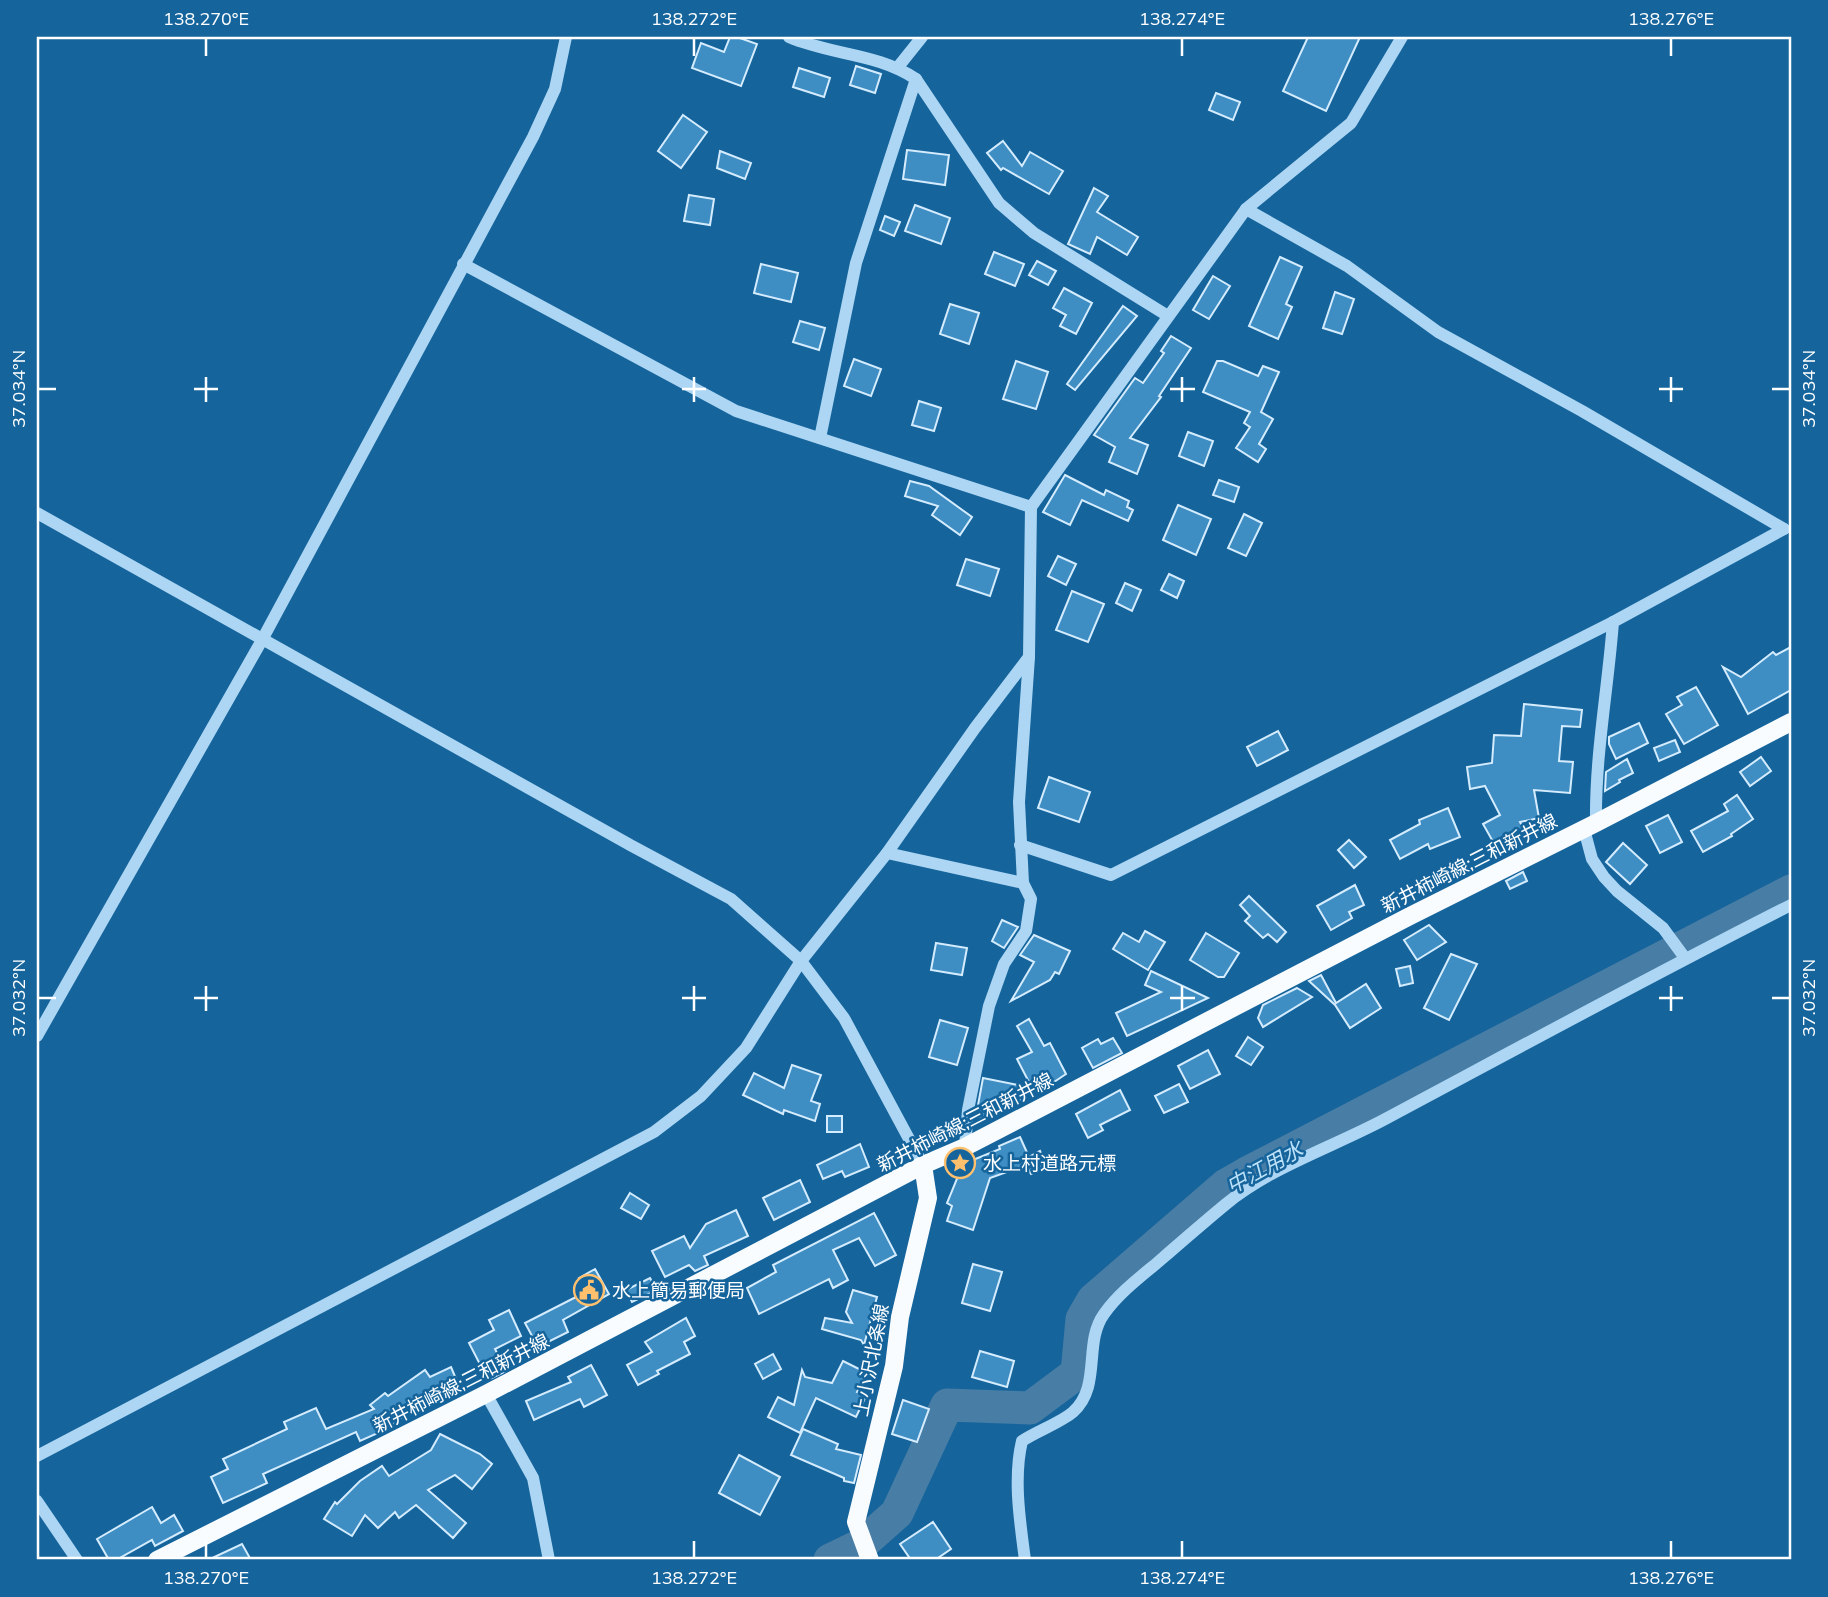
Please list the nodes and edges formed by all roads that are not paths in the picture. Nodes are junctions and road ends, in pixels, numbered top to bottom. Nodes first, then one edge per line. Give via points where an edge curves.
1 (566, 37) edge
2 (789, 37) edge
3 (922, 37) edge
4 (1402, 37) edge
5 (898, 67) junction
6 (916, 79) junction
7 (1247, 209) junction
8 (463, 264) junction
9 (1168, 316) junction
10 (820, 438) junction
11 (1031, 508) junction
12 (37, 513) edge
13 (1613, 622) junction
14 (262, 640) junction
15 (1029, 657) junction
16 (1791, 722) edge
17 (1590, 826) junction
18 (1020, 845) junction
19 (887, 853) junction
20 (1023, 883) junction
21 (1791, 905) edge
22 (1685, 958) junction
23 (801, 961) junction
24 (37, 1036) edge
25 (965, 1147) junction
26 (923, 1165) junction
27 (486, 1394) junction
28 (37, 1456) edge
29 (37, 1501) edge
30 (870, 1559) edge
31 (77, 1560) edge
32 (157, 1560) edge
33 (549, 1560) edge
34 (1025, 1560) edge

1 - 8 street via 555,89
2 - 5 street
3 - 5 street
4 - 7 street via 1351,123
5 - 6 street
6 - 9 street via 999,203 1034,233
6 - 10 street via 856,262
7 - 9 street
7 - 13 street via 1347,266 1438,332 1784,529
8 - 10 street via 736,411
8 - 14 street
9 - 11 street
10 - 11 street
11 - 15 street
12 - 14 street
13 - 17 street
13 - 18 street via 1111,875
14 - 23 street via 731,899
14 - 24 street
15 - 18 street
15 - 19 street
16 - 17 main road, 新井柿崎線;三和新井線
17 - 22 street via 1592,859 1604,877 1664,928
17 - 25 main road, 新井柿崎線;三和新井線
18 - 20 street
19 - 20 street
19 - 23 street
20 - 25 street via 1031,900 1026,931 1004,964 989,1006
21 - 22 street
22 - 34 street via 1349,1139 1264,1178 1228,1202 1111,1304 1095,1334 1084,1398 1072,1413 1022,1441 1018,1481
23 - 26 street via 844,1018
23 - 28 street via 746,1048 701,1096 654,1132
25 - 26 main road, 新井柿崎線;三和新井線
26 - 27 main road, 新井柿崎線;三和新井線
26 - 30 main road, 上小沢北条線 via 928,1198 856,1522
27 - 32 main road, 新井柿崎線;三和新井線
27 - 33 street via 533,1478
29 - 31 street

